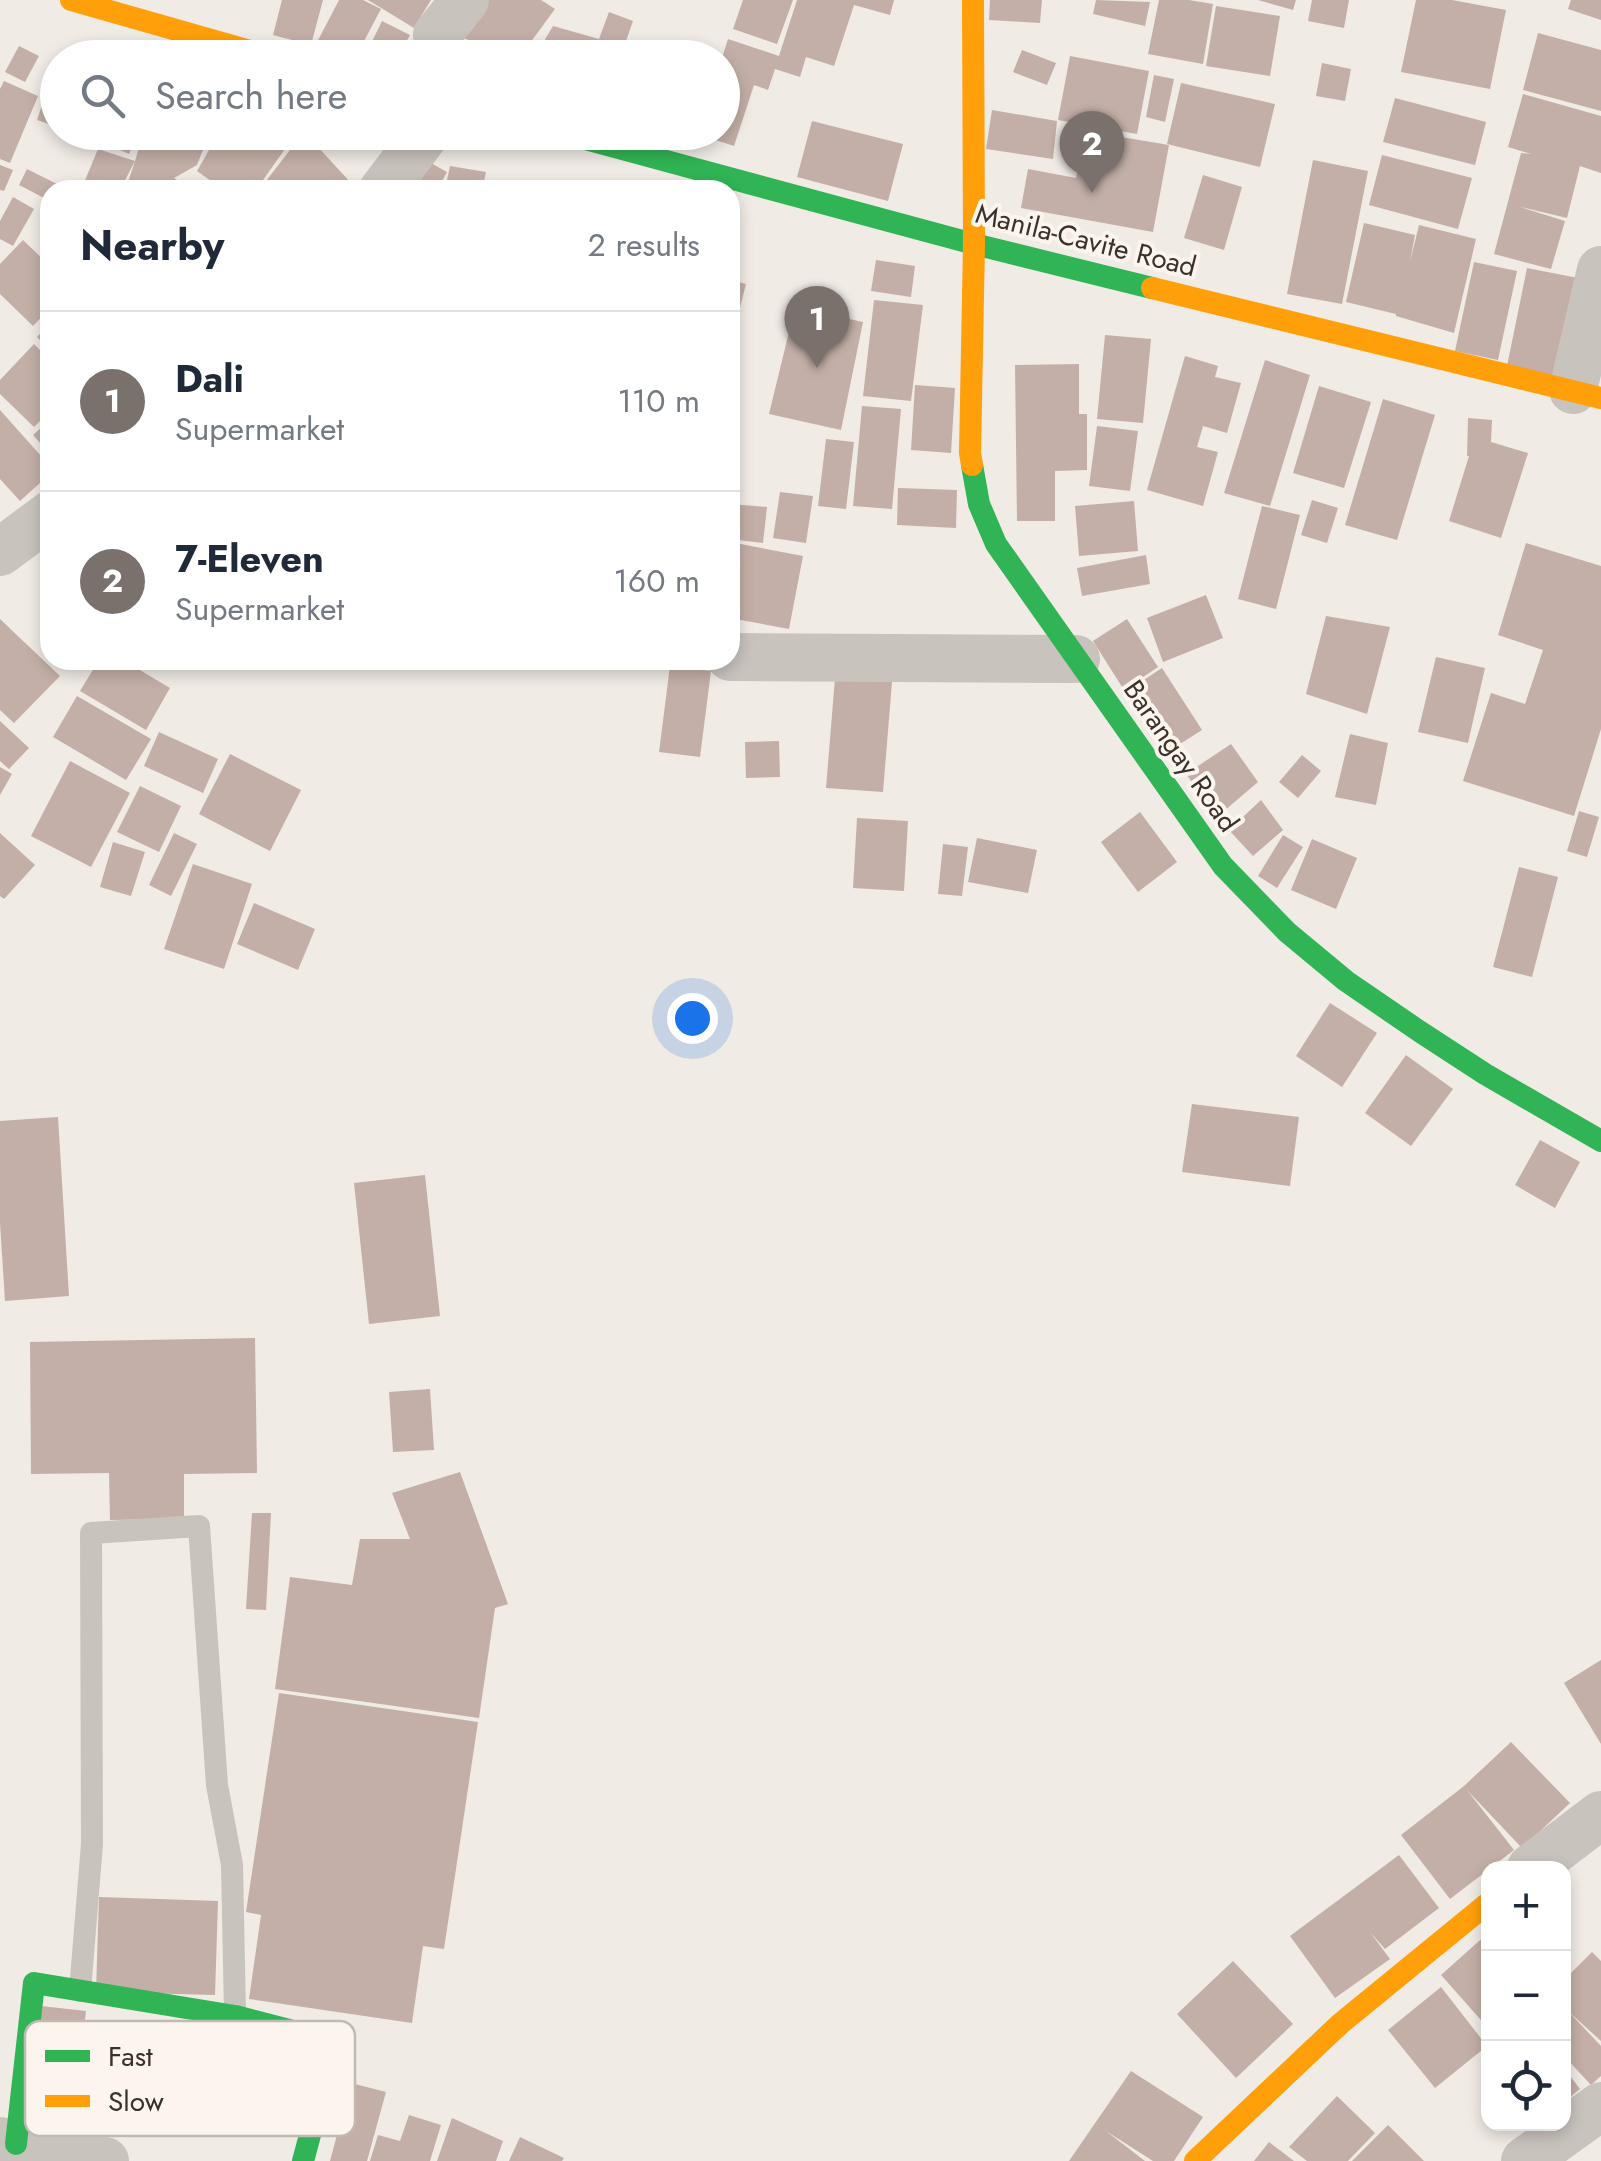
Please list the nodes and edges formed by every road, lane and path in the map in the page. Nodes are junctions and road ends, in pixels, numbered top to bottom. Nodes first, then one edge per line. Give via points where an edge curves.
1 (71, 0) edge
2 (973, 0) edge
3 (212, 40) edge
4 (413, 150) edge
5 (626, 150) edge
6 (390, 180) edge
7 (739, 180) edge
8 (740, 180) edge
9 (974, 244) junction
10 (1601, 270) edge
11 (1587, 394) edge
12 (40, 522) edge
13 (0, 552) edge
14 (740, 657) edge
15 (1076, 659) junction
16 (1601, 1141) edge
17 (1601, 1815) edge
18 (1540, 1861) edge
19 (1481, 1909) edge
20 (80, 1990) junction
21 (235, 2016) junction
22 (28, 2021) edge
23 (254, 2021) edge
24 (25, 2038) edge
25 (1601, 2106) edge
26 (310, 2136) edge
27 (8, 2143) edge
28 (106, 2161) edge
29 (304, 2161) edge
30 (1195, 2161) edge
31 (1526, 2161) edge

1 - 3 street
2 - 9 street, Barangay Road
4 - 6 street
5 - 7 street, Manila-Cavite Road
8 - 9 street, Manila-Cavite Road
9 - 11 street, Manila-Cavite Road
9 - 15 street, Barangay Road via 970,453 979,504 996,544
10 - 11 street
12 - 13 street
14 - 15 street
15 - 16 street, Barangay Road via 1224,866 1287,932 1419,1032
17 - 18 street
19 - 30 street via 1340,2024
20 - 21 street
20 - 21 lane via 92,1844 91,1533 200,1526 217,1785 232,1865
20 - 22 street via 34,1983
21 - 23 street
24 - 27 street
25 - 31 street
26 - 29 street
27 - 28 street

